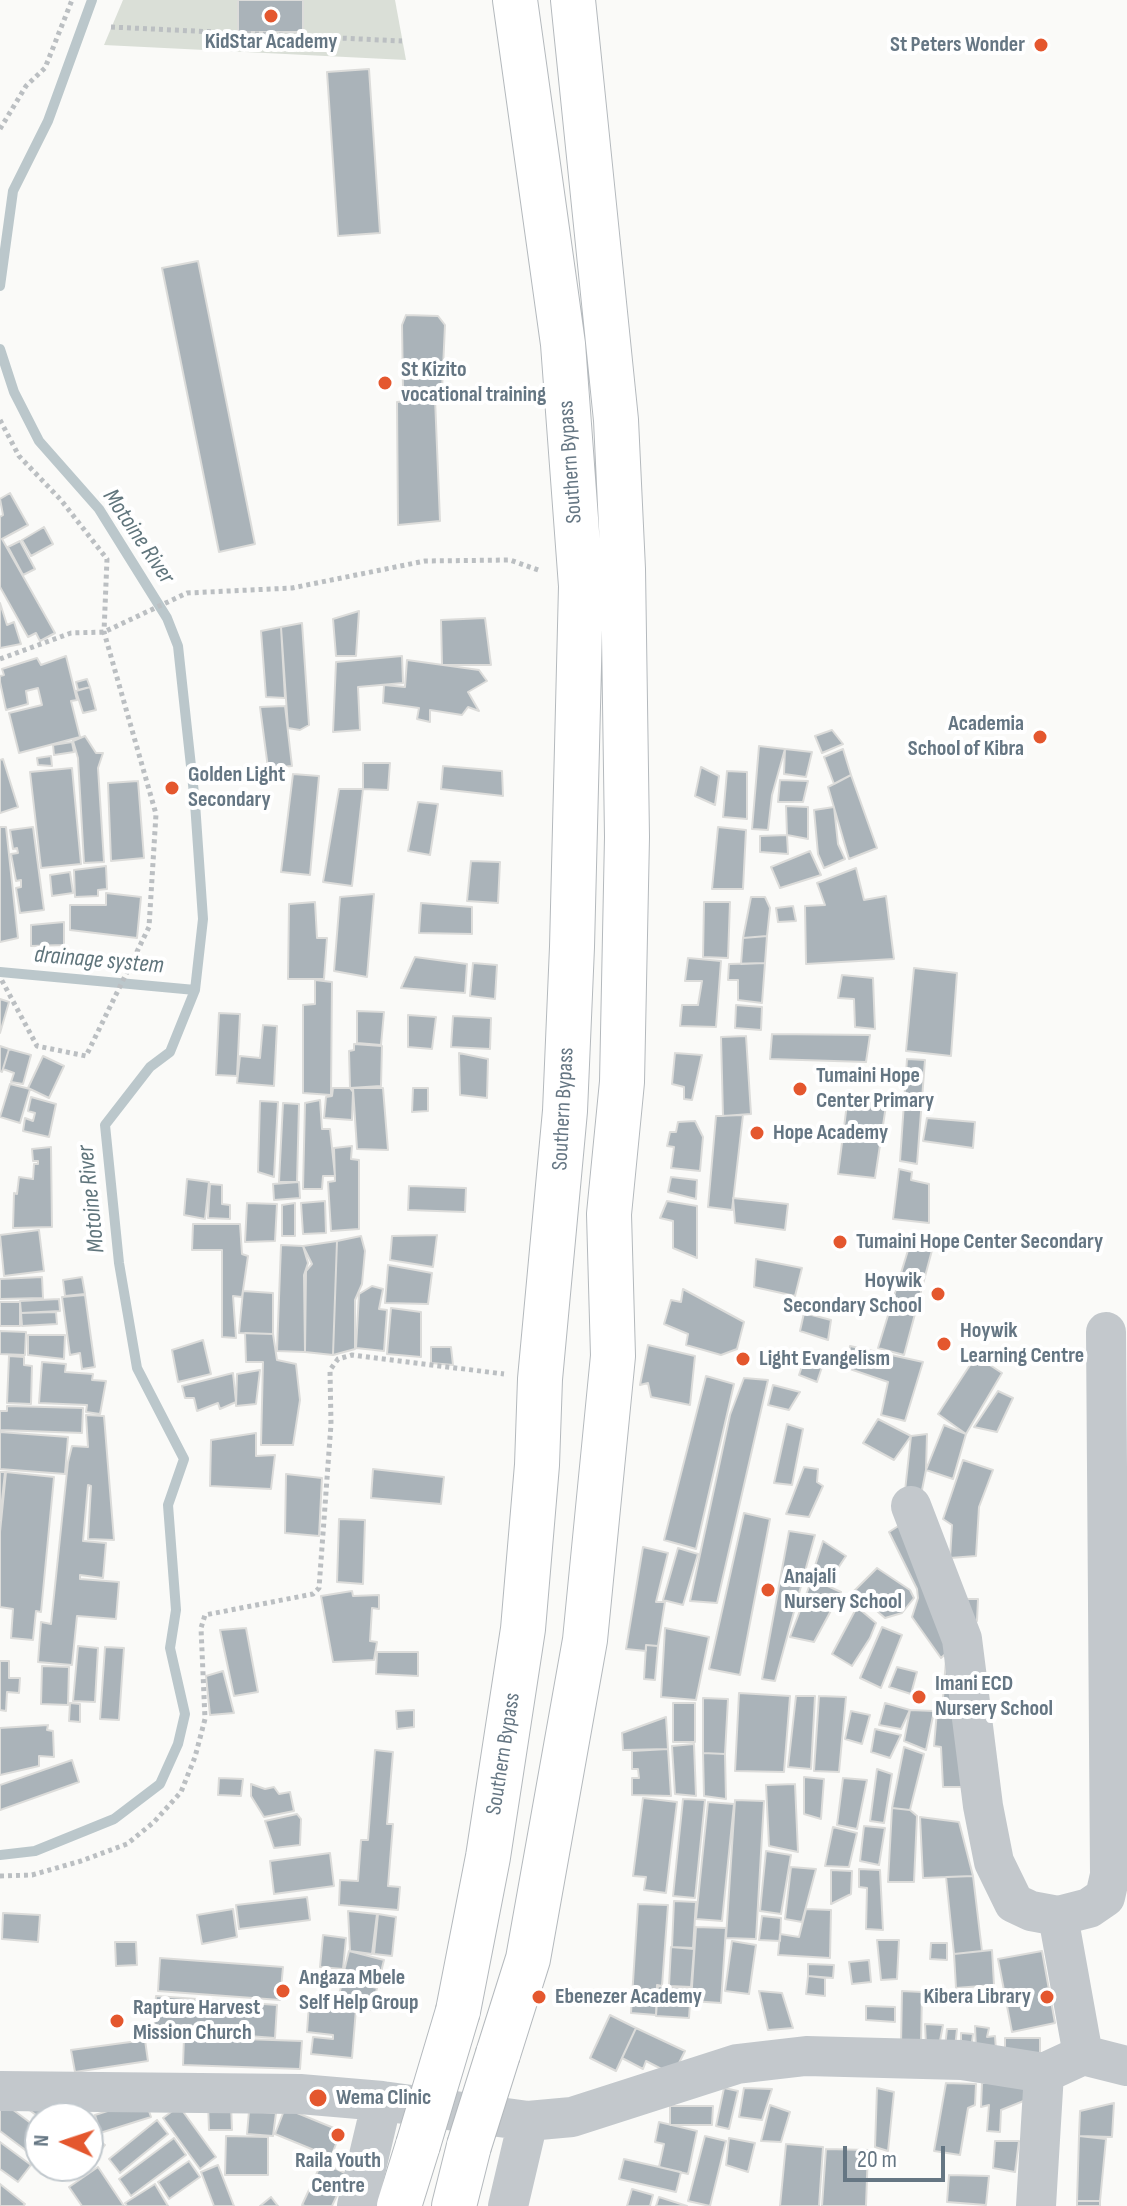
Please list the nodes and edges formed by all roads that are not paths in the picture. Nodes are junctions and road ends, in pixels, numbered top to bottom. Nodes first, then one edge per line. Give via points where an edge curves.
1 (515, 0) edge
2 (573, 0) edge
3 (1106, 1332) dead end
4 (911, 1506) dead end
5 (1058, 1916) junction
6 (1083, 2055) junction
7 (1127, 2066) edge
8 (1044, 2073) junction
9 (0, 2091) edge
10 (382, 2101) junction
11 (528, 2121) junction
12 (357, 2206) edge
13 (399, 2206) edge
14 (454, 2206) edge
15 (508, 2206) edge
16 (1036, 2206) edge

1 - 13 highway, Southern Bypass, bridge via 563,344 581,586 565,1111 523,1629 458,2011
2 - 14 highway, Southern Bypass, bridge via 616,420 623,569 626,868 622,1082 609,1214 613,1356 588,1611 528,1959
3 - 5 street via 1110,1875 1105,1897 1089,1908
4 - 5 street via 962,1639 994,1862 1014,1903
5 - 6 street
6 - 7 street
6 - 8 street
8 - 11 street via 962,2060 806,2056 737,2064 572,2117
8 - 16 street
9 - 10 street via 197,2090
10 - 11 street
10 - 12 street
11 - 15 street

